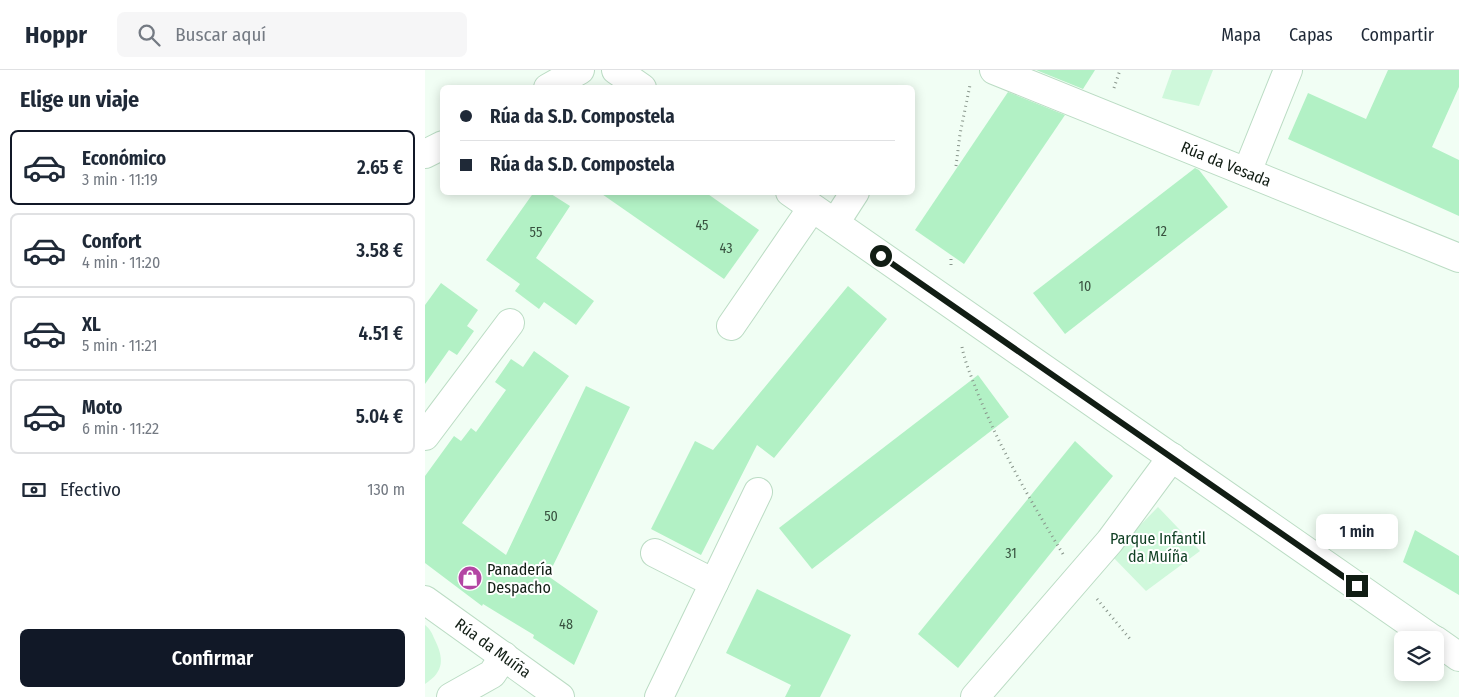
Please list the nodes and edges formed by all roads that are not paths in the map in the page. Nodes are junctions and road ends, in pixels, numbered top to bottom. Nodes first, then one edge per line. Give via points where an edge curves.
1 (580, 70) edge
2 (616, 70) edge
3 (650, 70) edge
4 (1288, 70) edge
5 (983, 75) edge
6 (553, 85) edge
7 (637, 85) edge
8 (652, 85) edge
9 (440, 146) edge
10 (425, 154) edge
11 (1235, 168) junction
12 (853, 195) edge
13 (801, 200) edge
14 (835, 224) junction
15 (1459, 258) edge
16 (511, 322) dead end
17 (731, 326) dead end
18 (425, 436) edge
19 (1171, 457) junction
20 (758, 492) dead end
21 (655, 553) dead end
22 (714, 583) junction
23 (425, 600) edge
24 (1422, 631) edge
25 (1444, 646) edge
26 (504, 656) junction
27 (1459, 657) edge
28 (451, 697) edge
29 (560, 697) edge
30 (659, 697) edge
31 (975, 697) edge

1 - 6 street
2 - 7 street
3 - 8 street
4 - 11 street
5 - 11 street, Rúa da Vesada
9 - 10 street
11 - 15 street, Rúa da Vesada
12 - 14 street
13 - 14 street
13 - 17 street
14 - 19 street
16 - 18 street
19 - 24 street
19 - 31 street via 1110,541
20 - 22 street
21 - 22 street
22 - 30 street
23 - 26 street, Rúa da Muíña
25 - 27 street
26 - 28 street via 492,674
26 - 29 street, Rúa da Muíña

